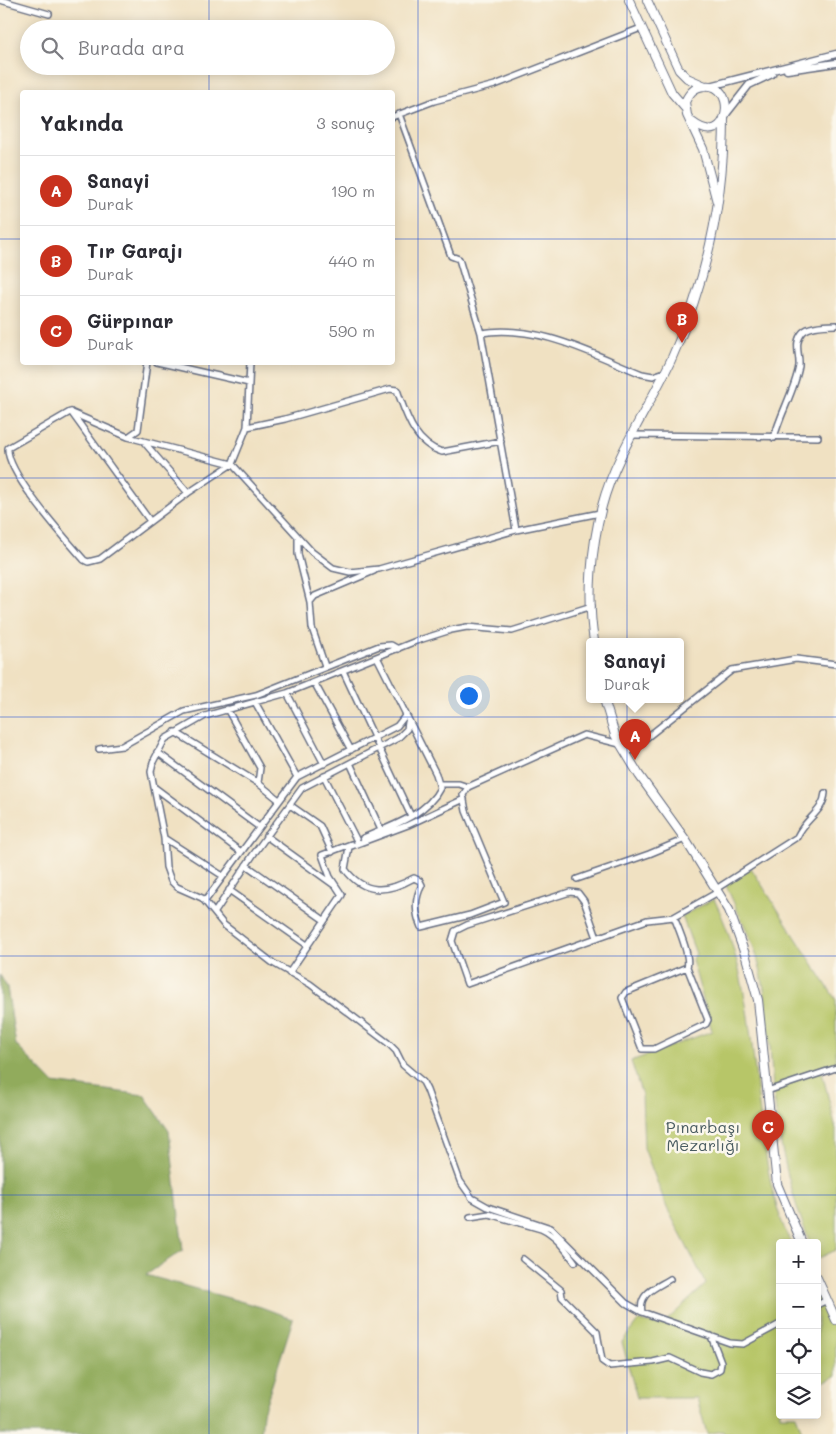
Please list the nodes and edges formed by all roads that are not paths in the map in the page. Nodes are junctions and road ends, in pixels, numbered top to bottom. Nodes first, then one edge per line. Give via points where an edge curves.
1 (0, 0) edge
2 (629, 0) edge
3 (647, 0) edge
4 (12, 2) edge
5 (49, 14) dead end
6 (641, 28) junction
7 (836, 54) edge
8 (836, 63) edge
9 (708, 86) junction
10 (685, 108) junction
11 (399, 114) junction
12 (395, 116) edge
13 (725, 116) junction
14 (692, 122) junction
15 (718, 206) junction
16 (836, 324) edge
17 (481, 333) junction
18 (147, 365) edge
19 (170, 365) edge
20 (250, 365) edge
21 (665, 372) junction
22 (249, 383) junction
23 (70, 412) junction
24 (247, 427) junction
25 (633, 435) junction
26 (128, 437) junction
27 (818, 437) dead end
28 (774, 438) junction
29 (143, 441) junction
30 (501, 442) junction
31 (232, 464) junction
32 (188, 493) junction
33 (600, 513) junction
34 (150, 521) junction
35 (516, 530) junction
36 (298, 536) junction
37 (379, 568) junction
38 (310, 602) junction
39 (592, 606) junction
40 (594, 638) edge
41 (398, 648) junction
42 (377, 657) junction
43 (836, 664) edge
44 (326, 666) junction
45 (343, 671) junction
46 (314, 682) junction
47 (287, 693) junction
48 (255, 702) junction
49 (605, 703) edge
50 (227, 709) junction
51 (407, 718) junction
52 (175, 732) junction
53 (375, 738) junction
54 (620, 744) junction
55 (380, 747) junction
56 (99, 750) dead end
57 (351, 750) junction
58 (157, 752) junction
59 (626, 754) junction
60 (350, 763) junction
61 (324, 764) junction
62 (324, 776) junction
63 (297, 777) junction
64 (258, 782) junction
65 (439, 784) junction
66 (154, 787) junction
67 (468, 787) junction
68 (825, 793) dead end
69 (464, 799) junction
70 (279, 800) junction
71 (290, 805) junction
72 (411, 816) junction
73 (259, 827) junction
74 (381, 830) junction
75 (266, 836) junction
76 (164, 838) junction
77 (685, 839) junction
78 (357, 841) junction
79 (241, 852) junction
80 (332, 852) junction
81 (246, 865) junction
82 (223, 876) junction
83 (577, 879) dead end
84 (336, 886) junction
85 (229, 890) junction
86 (717, 891) junction
87 (205, 901) junction
88 (215, 912) junction
89 (674, 916) junction
90 (324, 920) junction
91 (597, 938) junction
92 (307, 945) junction
93 (687, 966) junction
94 (289, 972) junction
95 (836, 1068) edge
96 (767, 1091) junction
97 (470, 1217) dead end
98 (800, 1239) edge
99 (524, 1259) dead end
100 (575, 1262) dead end
101 (670, 1279) dead end
102 (820, 1284) edge
103 (827, 1300) junction
104 (821, 1303) edge
105 (642, 1312) junction
106 (836, 1320) edge
107 (776, 1326) edge
108 (711, 1336) junction

1 - 4 street
2 - 6 main road
3 - 9 main road via 679,70 687,78
4 - 5 street
6 - 10 main road via 672,93
6 - 11 street via 495,85 434,100
7 - 9 street
8 - 13 street via 790,70 756,80
9 - 10 main road via 692,91
9 - 13 main road via 720,92 724,99
10 - 14 main road
11 - 12 street
11 - 17 street via 451,256 459,259
13 - 14 main road via 718,127 712,129
13 - 15 main road
14 - 15 main road via 703,149
15 - 21 main road via 706,265
16 - 28 street via 810,328 800,335 796,351 799,366
17 - 21 street via 502,329 538,334 642,374 653,376
17 - 30 street
18 - 26 street via 138,430
19 - 22 street
20 - 22 street
21 - 25 main road
22 - 24 street
23 - 26 street
23 - 34 street
23 - 34 street via 8,448 10,461 20,481 88,562 100,558
24 - 30 street via 390,388 397,390 419,437 434,450 442,452
24 - 31 street
25 - 28 street
25 - 33 main road
26 - 29 street
27 - 28 street
29 - 31 street
29 - 32 street
30 - 35 street
31 - 32 street
31 - 36 street
32 - 34 street
33 - 35 street
33 - 39 main road via 593,550
35 - 37 street
36 - 37 street via 333,568 350,572
36 - 38 street via 298,554
37 - 38 street via 314,596
38 - 44 street via 312,628
39 - 40 main road
39 - 41 street via 512,631 467,627
41 - 42 street
41 - 44 street via 379,646
42 - 45 street
42 - 51 street
43 - 59 street via 796,659 732,670
44 - 56 street via 256,695 184,711 122,746
45 - 46 street
45 - 53 street
46 - 47 street
46 - 57 street
47 - 48 street
47 - 61 street
48 - 50 street
48 - 63 street
49 - 54 main road
50 - 52 street
50 - 64 street via 260,768
51 - 53 street
51 - 55 street via 407,730
51 - 65 street
52 - 58 street via 165,739
52 - 64 street
53 - 55 street
53 - 57 street
54 - 59 main road
54 - 67 street via 584,735
55 - 60 street
55 - 72 street
57 - 61 street
58 - 66 street via 151,772
58 - 73 street
59 - 77 main road
60 - 62 street
60 - 74 street
61 - 63 street
62 - 71 street via 302,788
62 - 78 street
63 - 70 street
64 - 70 street
65 - 67 street
65 - 72 street via 436,796
66 - 76 street
66 - 79 street
67 - 69 street
68 - 86 street via 824,804 804,823 798,837
69 - 69 street via 504,902 470,915 421,927 416,894 422,885 420,881 414,878 381,889 366,887 353,880 345,869 350,847
70 - 73 street
71 - 75 street
71 - 80 street via 320,826
72 - 74 street
73 - 79 street
74 - 78 street
75 - 81 street
75 - 84 street
76 - 82 street
76 - 87 street via 166,867 171,881
77 - 83 street
77 - 86 main road
78 - 80 street
79 - 82 street
80 - 84 street via 322,855
81 - 85 street
81 - 90 street
82 - 87 street
84 - 90 street via 342,895
85 - 88 street
85 - 92 street
86 - 89 street
86 - 96 main road via 729,910 744,949 758,1000
87 - 88 street
88 - 94 street via 224,925
89 - 91 street via 647,920
89 - 93 street via 684,944
90 - 92 street
91 - 91 street via 467,984 452,941 455,931 467,924 570,892 578,893 584,901
92 - 94 street
93 - 93 street via 626,992 622,998 642,1049 654,1049 706,1024 708,1020
94 - 105 street via 388,1043 403,1065 423,1082 433,1101 460,1181 472,1198 488,1207 551,1228 626,1303
95 - 96 street
96 - 98 main road via 777,1184
97 - 100 street via 489,1214 540,1229 561,1244
99 - 108 street via 561,1290 562,1297 597,1332 602,1361 609,1366 670,1358 711,1374 720,1369 721,1362
101 - 105 street via 642,1297
102 - 103 main road
103 - 104 street
103 - 106 main road
105 - 108 street
107 - 108 street via 743,1344

